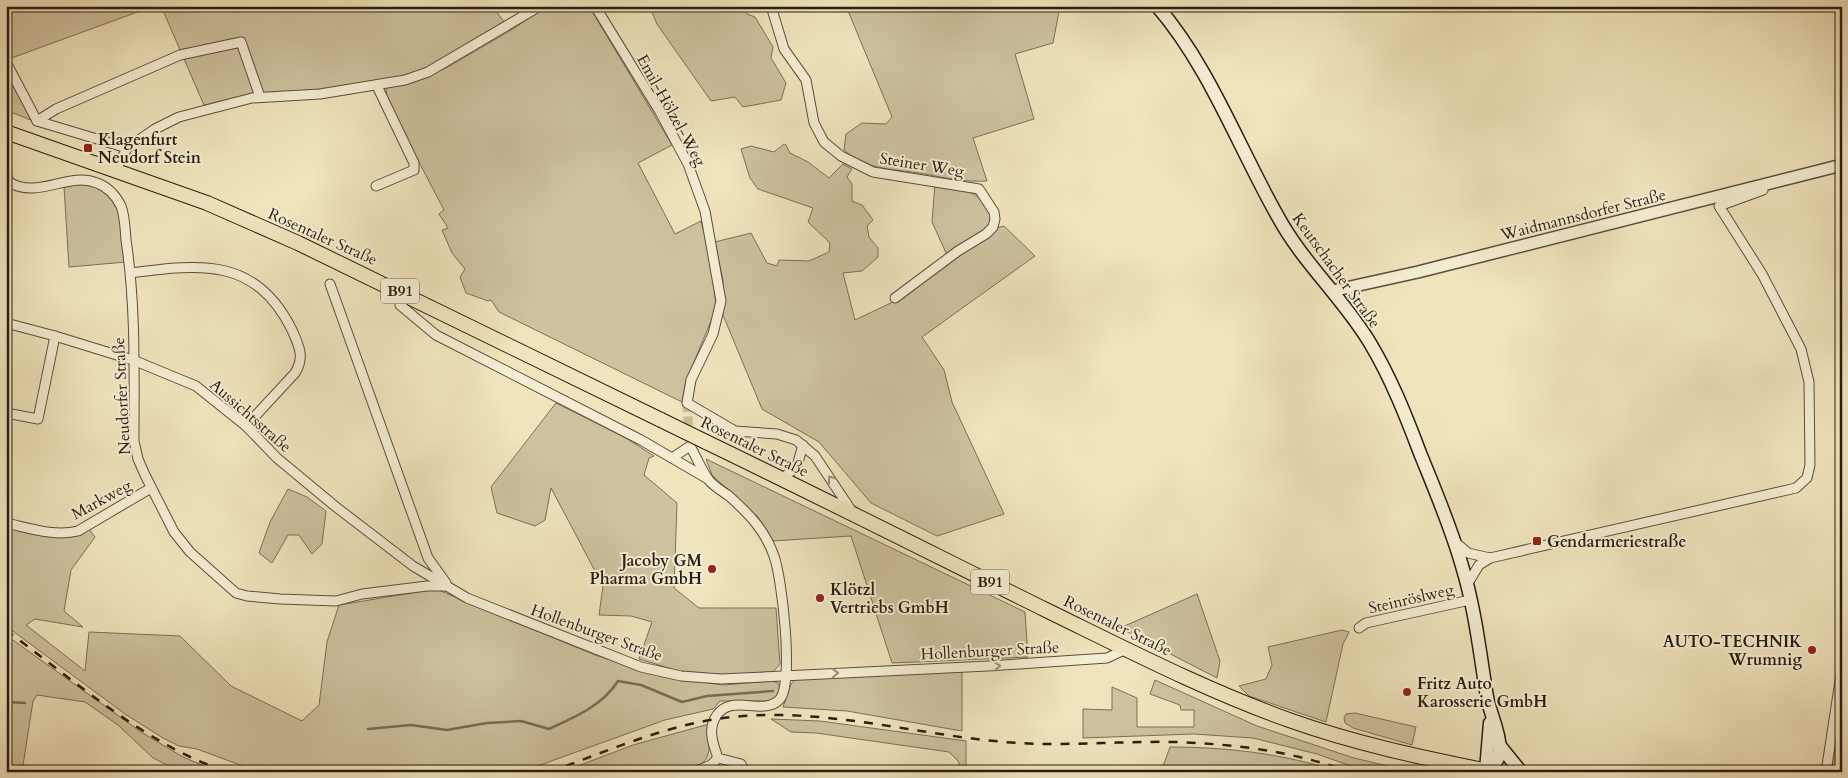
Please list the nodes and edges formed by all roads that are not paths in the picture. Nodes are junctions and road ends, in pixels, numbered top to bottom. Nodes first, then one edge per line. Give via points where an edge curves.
1 (540, 6) edge
2 (595, 6) edge
3 (771, 6) edge
4 (1157, 6) edge
5 (6, 62) edge
6 (377, 86) junction
7 (260, 97) junction
8 (37, 121) junction
9 (6, 132) edge
10 (127, 148) junction
11 (1842, 165) edge
12 (116, 170) junction
13 (1803, 175) junction
14 (7, 180) edge
15 (376, 186) dead end
16 (132, 273) junction
17 (330, 284) dead end
18 (1332, 291) junction
19 (895, 298) dead end
20 (400, 305) dead end
21 (6, 323) edge
22 (55, 336) junction
23 (133, 360) junction
24 (6, 413) edge
25 (246, 426) junction
26 (803, 445) junction
27 (672, 458) junction
28 (782, 479) junction
29 (709, 480) junction
30 (151, 488) junction
31 (855, 515) junction
32 (6, 523) edge
33 (1455, 542) junction
34 (1484, 560) junction
35 (1462, 566) junction
36 (1467, 585) junction
37 (447, 586) junction
38 (1470, 600) junction
39 (1359, 628) dead end
40 (1126, 649) junction
41 (1842, 668) edge
42 (786, 674) junction
43 (1491, 716) junction
44 (1500, 746) junction
45 (718, 758) junction
46 (1490, 771) edge
47 (694, 772) edge
48 (745, 772) edge
49 (1521, 772) edge
50 (1826, 772) edge

1 - 6 street via 428,72
2 - 26 street, Emil-Hölzel-Weg via 660,112 688,164 706,211 722,301 713,334 691,380 687,403 735,431 782,435
3 - 19 street, Steiner Weg via 784,49 806,80 814,123 824,142 841,156 873,172 979,189 994,212 993,227 986,234
4 - 18 main road, Keutschacher Straße via 1195,61 1295,246
5 - 8 street
6 - 7 street via 320,94
6 - 15 street via 409,151 414,170
7 - 8 street via 241,42 180,55 56,109
7 - 10 street via 179,117
8 - 10 street
9 - 12 main road, Rosentaler Straße / B91
10 - 12 street
11 - 13 street, Waidmannsdorfer Straße
12 - 28 main road, Rosentaler Straße / B91, bridge via 207,203 307,247
13 - 18 street, Waidmannsdorfer Straße
13 - 34 street via 1719,206 1762,274 1801,350 1809,382 1810,465 1807,478 1796,488
14 - 16 street, Neudorfer Straße via 28,189 76,180 105,186 122,208
16 - 23 street, Neudorfer Straße
16 - 25 street via 195,266 228,272 254,283 286,319 299,346 300,365
17 - 37 street, Hollenburger Straße via 428,558
18 - 33 main road, Keutschacher Straße via 1353,315 1387,373
20 - 27 street via 436,335
21 - 22 street, Aussichtsstraße
22 - 23 street, Aussichtsstraße
22 - 24 street via 38,419
23 - 25 street, Aussichtsstraße via 196,386
23 - 30 street, Neudorfer Straße via 134,441
25 - 37 street, Aussichtsstraße via 277,458 336,507 413,566
26 - 28 street via 797,466
31 -> 26 street, Emil-Hölzel-Weg
27 - 29 street
27 - 29 street via 690,446
28 - 31 main road, Rosentaler Straße / B91
29 - 42 street via 749,513 762,529 775,558 783,607
30 - 32 street, Markweg via 70,532
30 - 37 street, Neudorfer Straße via 174,532 190,552 230,588 247,596 336,600 427,586
31 - 40 main road, Rosentaler Straße / B91
33 - 34 street
33 - 35 main road, Keutschacher Straße
34 - 35 street via 1467,560
34 - 36 street
35 - 36 main road, Keutschacher Straße
36 - 38 main road, Keutschacher Straße
37 - 42 street, Hollenburger Straße via 467,598 641,667 681,676 721,679
38 - 39 street, Steinröslweg
38 - 43 main road, Keutschacher Straße
42 -> 40 street, Hollenburger Straße via 1107,658
40 - 46 main road, Rosentaler Straße / B91 via 1242,703 1290,720 1421,759
41 - 50 street
42 - 45 street via 783,693 775,703 722,708 711,730
43 - 44 main road
43 - 46 main road
44 - 46 main road via 1499,760
44 - 49 main road
45 - 47 street via 711,765
45 - 48 street via 734,760

